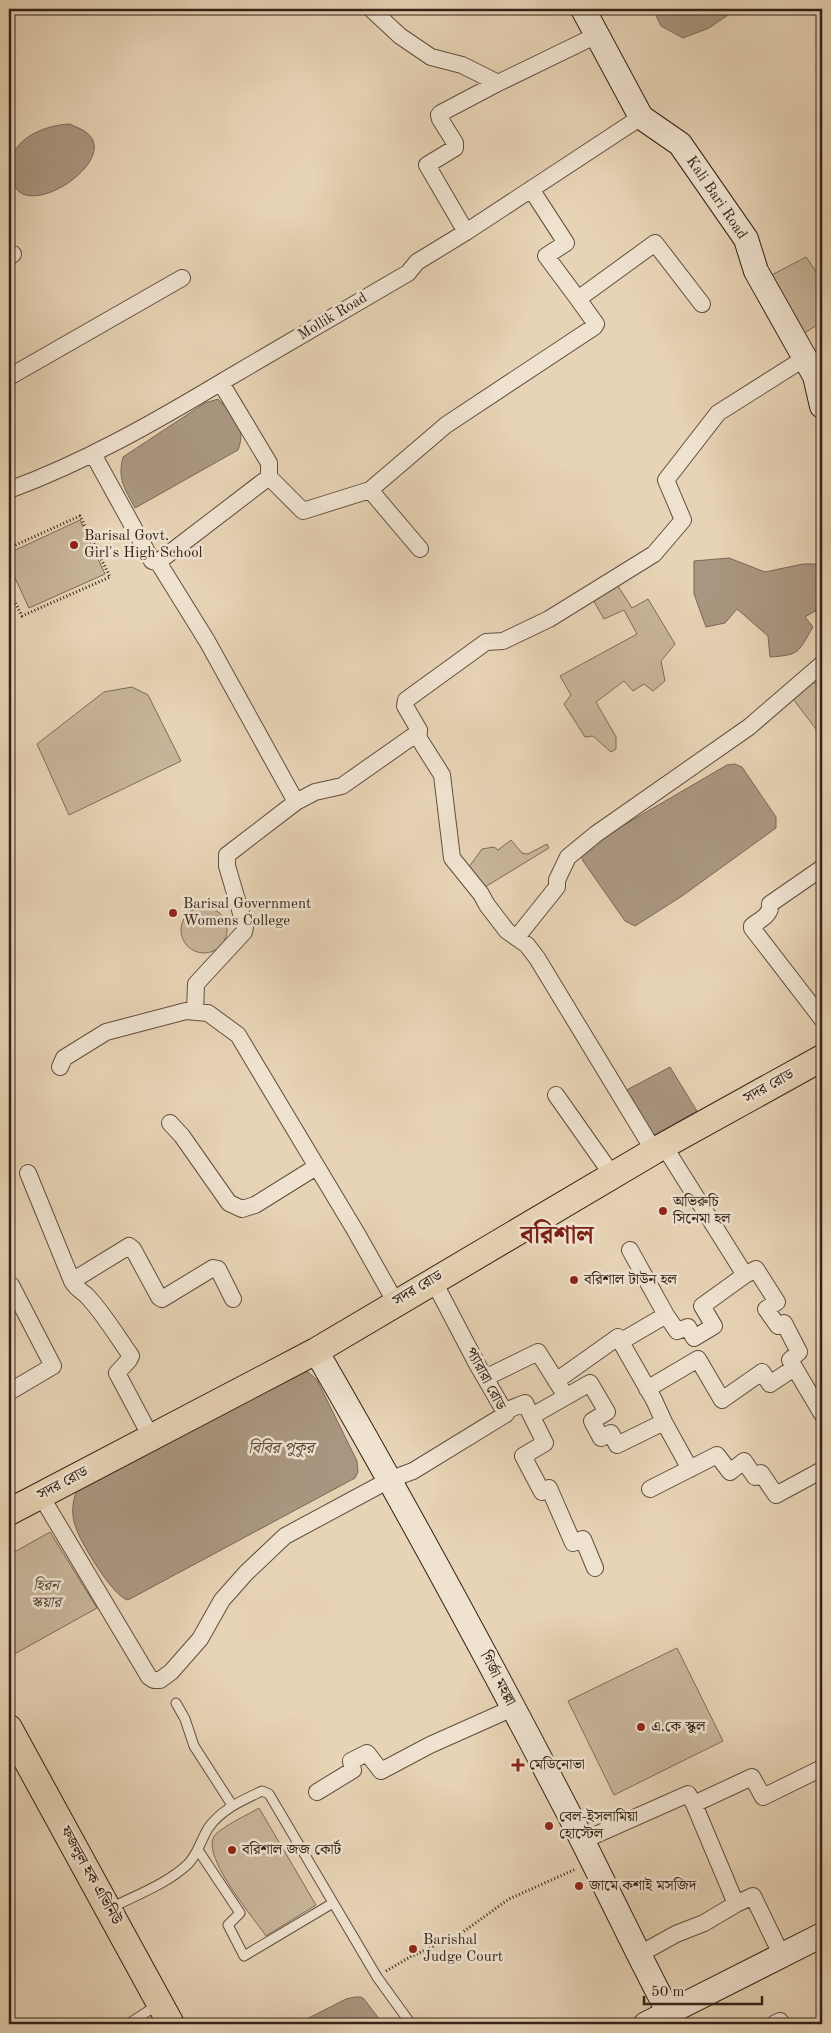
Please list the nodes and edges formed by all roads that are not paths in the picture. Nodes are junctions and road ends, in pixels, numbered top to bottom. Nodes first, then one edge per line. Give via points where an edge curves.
1 (371, 9) edge
2 (583, 9) edge
3 (598, 35) junction
4 (498, 83) junction
5 (641, 117) junction
6 (531, 190) junction
7 (466, 232) junction
8 (182, 278) dead end
9 (578, 299) junction
10 (702, 304) dead end
11 (814, 369) edge
12 (9, 377) edge
13 (221, 383) junction
14 (822, 406) edge
15 (93, 454) junction
16 (269, 477) junction
17 (9, 490) edge
18 (370, 490) junction
19 (420, 549) dead end
20 (158, 562) junction
21 (822, 664) edge
22 (419, 732) junction
23 (296, 802) junction
24 (822, 868) edge
25 (517, 937) junction
26 (195, 1012) junction
27 (822, 1019) edge
28 (822, 1058) edge
29 (60, 1066) dead end
30 (556, 1095) dead end
31 (170, 1123) dead end
32 (659, 1149) junction
33 (316, 1167) junction
34 (28, 1173) dead end
35 (613, 1176) junction
36 (630, 1250) dead end
37 (745, 1275) junction
38 (434, 1280) junction
39 (72, 1281) junction
40 (11, 1285) dead end
41 (233, 1298) dead end
42 (396, 1303) junction
43 (666, 1315) junction
44 (620, 1342) junction
45 (316, 1351) junction
46 (794, 1368) junction
47 (485, 1378) junction
48 (556, 1381) junction
49 (647, 1389) junction
50 (9, 1392) edge
51 (566, 1396) junction
52 (505, 1412) junction
53 (822, 1414) edge
54 (532, 1416) junction
55 (664, 1422) junction
56 (151, 1437) junction
57 (690, 1468) junction
58 (822, 1470) edge
59 (391, 1479) junction
60 (650, 1489) dead end
61 (41, 1496) junction
62 (9, 1512) edge
63 (595, 1568) dead end
64 (176, 1703) dead end
65 (512, 1708) junction
66 (9, 1728) edge
67 (822, 1768) edge
68 (317, 1792) dead end
69 (694, 1804) junction
70 (232, 1805) junction
71 (198, 1850) junction
72 (587, 1851) junction
73 (333, 1903) junction
74 (736, 1904) junction
75 (108, 1909) junction
76 (822, 1936) edge
77 (638, 1955) junction
78 (782, 1956) junction
79 (166, 2014) edge
80 (678, 2015) edge
81 (128, 2024) edge
82 (411, 2024) edge
83 (646, 2024) edge
84 (774, 2024) edge
85 (782, 2024) edge

1 - 4 street via 400,36 431,57 462,66
2 - 3 main road, Kali Bari Road
3 - 4 street
3 - 5 main road, Kali Bari Road
4 - 7 street via 439,115 455,148 427,164
5 - 6 street, Mollik Road
5 - 11 main road, Kali Bari Road via 680,144 746,239 756,271
6 - 7 street, Mollik Road
6 - 9 street via 566,243 546,256
7 - 13 street, Mollik Road via 418,262 408,273
8 - 12 street
9 - 10 street via 655,243
9 - 18 street via 594,320 594,327 446,425
11 - 14 main road, Kali Bari Road
11 - 22 street via 718,413 666,480 683,520 654,554 549,619 503,641 486,642 406,700 405,706
13 - 15 street, Mollik Road
13 - 16 street via 269,463
15 - 17 street, Mollik Road
15 - 20 street via 152,561
16 - 18 street via 303,512
16 - 20 street
18 - 19 street
20 - 23 street via 207,641
21 - 25 street via 749,728 568,857 557,887
22 - 23 street via 342,786 314,792
22 - 25 street via 418,737 442,775 452,858 506,931
23 - 26 street via 227,855 244,932 196,984
24 - 27 street via 770,904 769,913 752,928
25 - 32 street via 537,958
26 - 29 street via 186,1011 106,1032 64,1058
26 - 33 street via 208,1013 238,1034
28 - 32 main road, সদর রোড
30 - 35 street
31 - 33 street via 229,1203 242,1209 255,1205
32 - 35 main road, সদর রোড
32 - 37 street
33 - 42 street
34 - 39 street
35 - 38 main road, সদর রোড
36 - 43 street
37 - 43 street via 702,1306 714,1326 694,1338 688,1327 676,1331
37 - 46 street via 756,1270 777,1302 766,1310 778,1326 784,1323 799,1352 790,1360
38 - 42 main road, সদর রোড
38 - 47 street, প্যারারা রোড
39 - 41 street via 129,1246 162,1300 213,1268 218,1268
39 - 56 street via 110,1326 130,1356 117,1373
40 - 50 street via 53,1366
42 - 45 main road, সদর রোড
43 - 44 street
44 - 48 street via 618,1337
44 - 49 street
45 - 56 main road, সদর রোড
45 - 59 main road, গির্জা মহল্লা
46 - 49 street via 770,1384 762,1372 722,1400 698,1360
46 - 53 street
47 - 48 street via 538,1352
47 - 52 street, প্যারারা রোড
48 - 51 street
49 - 55 street
51 - 54 street
51 - 55 street via 590,1382 607,1412 592,1421 601,1438 611,1432 617,1444
52 - 54 street via 525,1403
52 - 59 street, প্যারারা রোড via 413,1471
54 - 63 street via 545,1443 523,1456 542,1492 549,1488 574,1543 583,1539
55 - 57 street
56 - 61 main road, সদর রোড
57 - 58 street via 717,1455 730,1472 744,1461 755,1477 761,1473 776,1495
57 - 60 street
59 - 61 street, প্যারারা রোড via 286,1536 222,1600 200,1639 172,1672 160,1680 149,1677
59 - 65 main road, গির্জা মহল্লা
61 - 62 main road, সদর রোড
64 - 70 lane via 194,1746
65 - 68 street via 381,1771 367,1753 350,1761 354,1770
65 - 72 main road, গির্জা মহল্লা
66 - 75 main road, ফজলুল হক এভিনিউ
67 - 69 street via 763,1797 752,1777
69 - 72 street via 688,1794
69 - 74 street
70 - 71 lane via 209,1827
70 - 73 lane via 262,1791 269,1794
71 - 73 lane via 240,1913 228,1925 246,1957
71 - 75 lane via 174,1876
72 - 77 main road, গির্জা মহল্লা
73 - 82 lane via 377,1977
74 - 77 street
74 - 78 street via 753,1896
75 - 79 main road, ফজলুল হক এভিনিউ
76 - 78 main road
77 - 80 main road, গির্জা মহল্লা
78 - 80 main road
79 - 81 lane
80 - 83 main road
84 - 85 street via 780,2021

